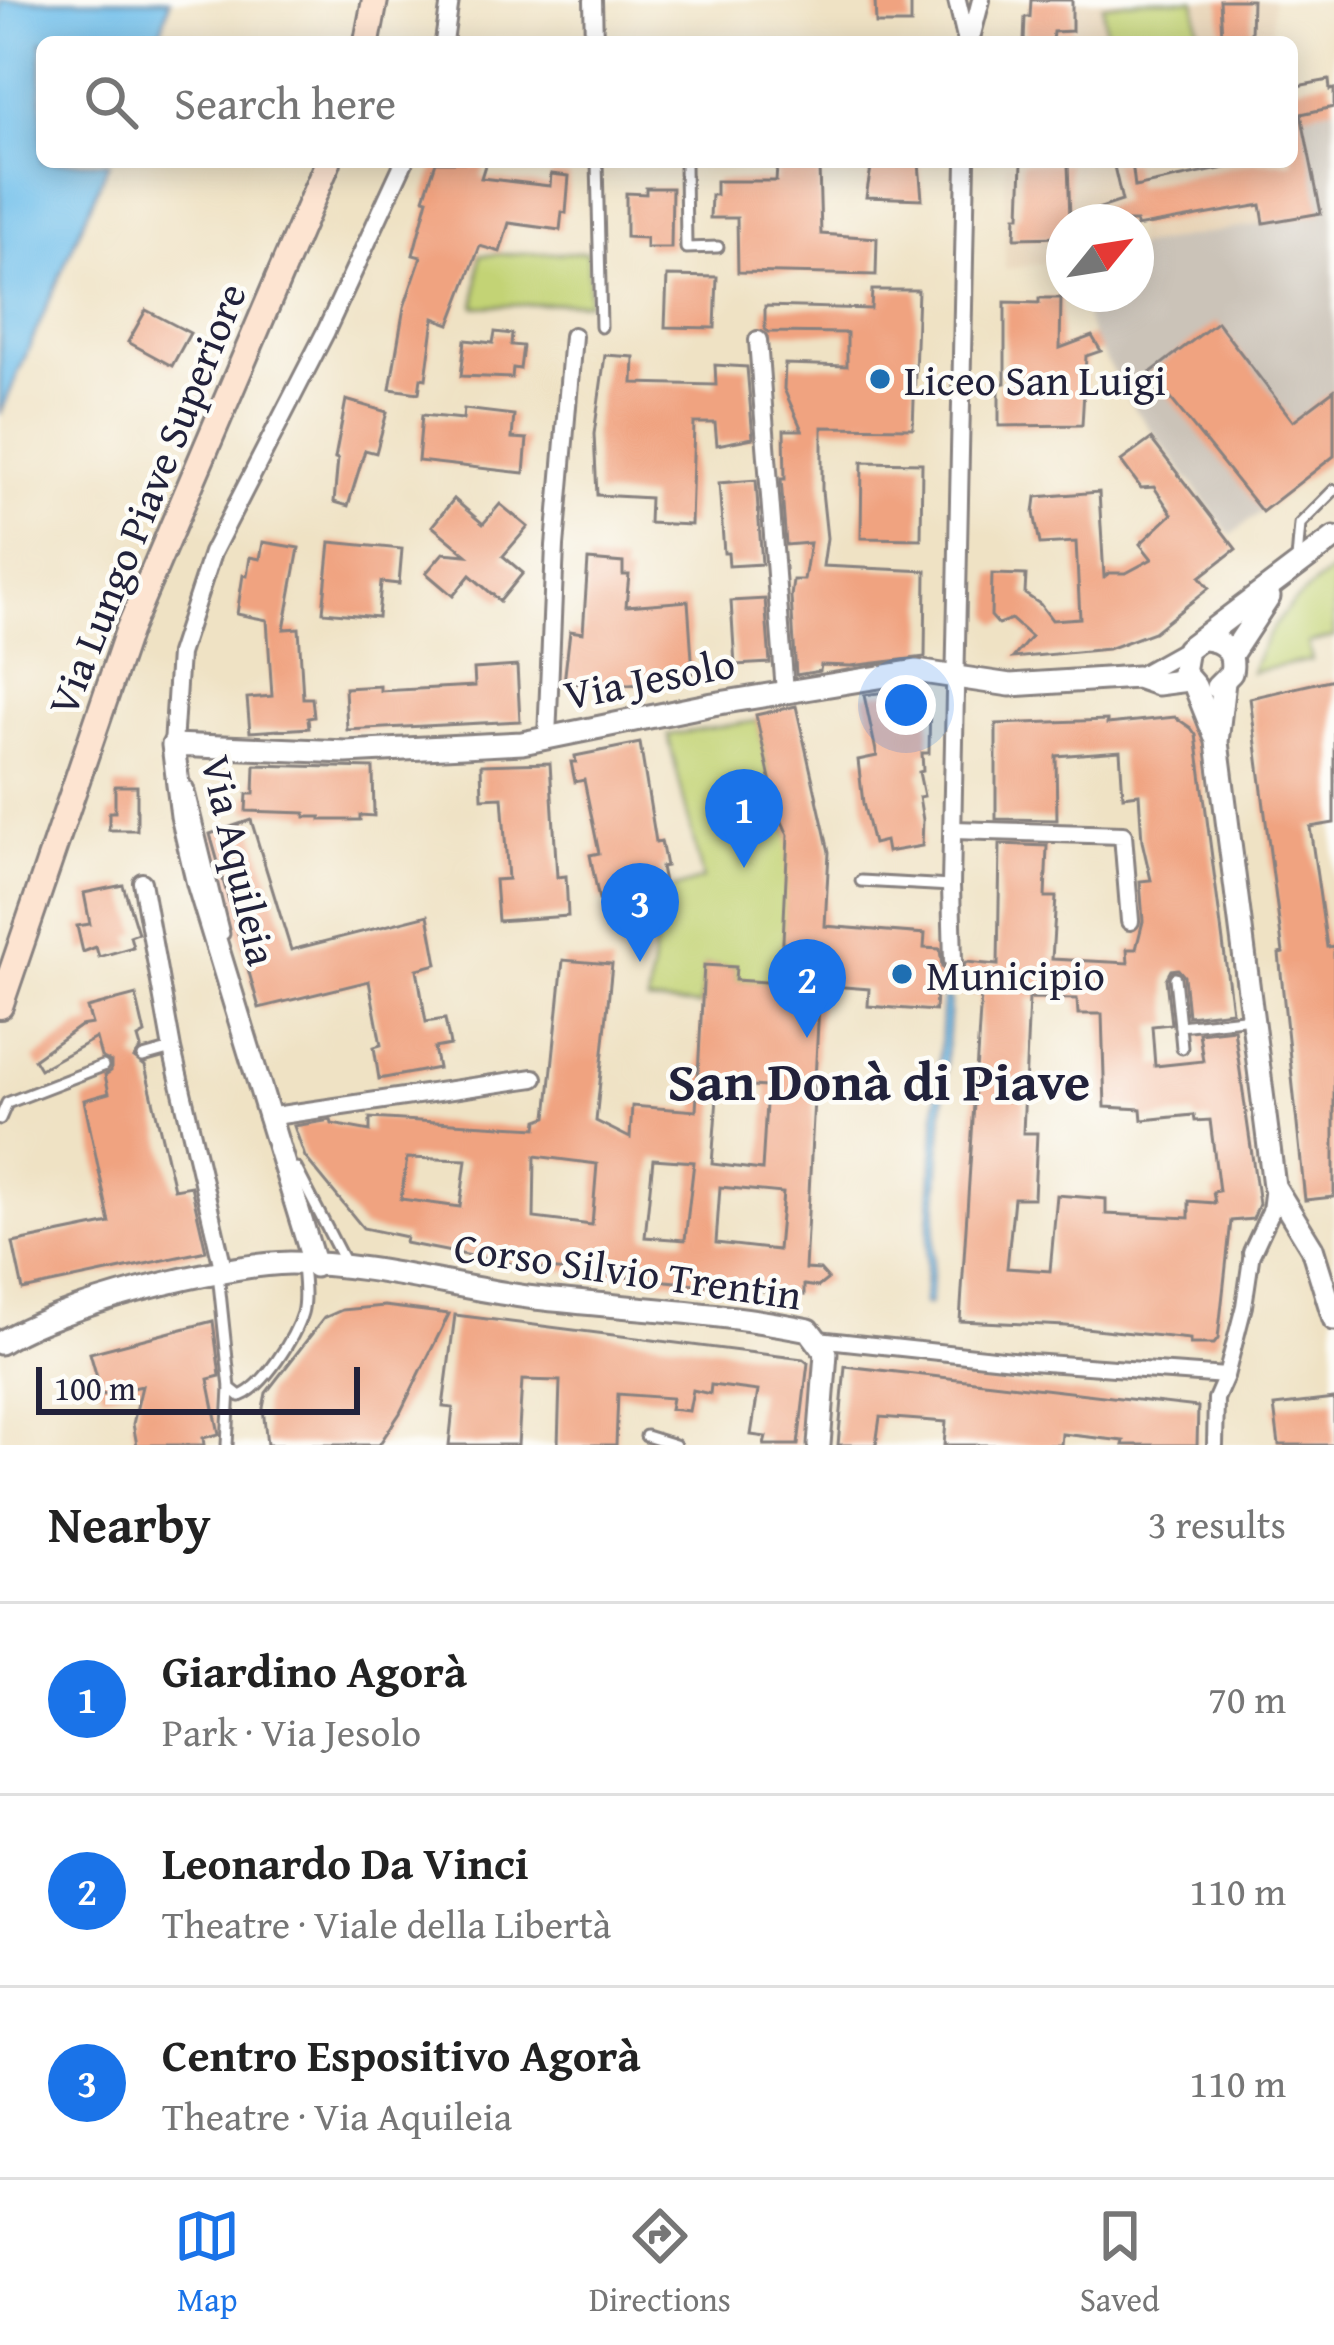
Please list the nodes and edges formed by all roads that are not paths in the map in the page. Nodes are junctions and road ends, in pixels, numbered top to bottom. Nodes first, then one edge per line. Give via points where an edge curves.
1 (375, 0) edge
2 (450, 0) edge
3 (592, 0) edge
4 (957, 0) edge
5 (981, 0) edge
6 (369, 36) edge
7 (445, 36) edge
8 (594, 36) edge
9 (967, 36) edge
10 (971, 36) edge
11 (325, 168) edge
12 (401, 168) edge
13 (597, 168) edge
14 (685, 168) edge
15 (966, 168) edge
16 (718, 247) dead end
17 (601, 327) dead end
18 (573, 336) dead end
19 (758, 340) dead end
20 (1334, 490) edge
21 (1334, 538) edge
22 (1288, 575) junction
23 (1196, 644) junction
24 (1231, 655) junction
25 (954, 676) junction
26 (1137, 677) junction
27 (1224, 682) junction
28 (1192, 683) junction
29 (785, 692) junction
30 (547, 738) junction
31 (1217, 742) junction
32 (173, 745) junction
33 (953, 830) junction
34 (861, 881) dead end
35 (142, 882) dead end
36 (951, 886) junction
37 (1130, 921) dead end
38 (953, 961) dead end
39 (1175, 978) dead end
40 (0, 1006) edge
41 (1252, 1018) junction
42 (1180, 1026) junction
43 (1182, 1048) dead end
44 (172, 1049) junction
45 (143, 1057) dead end
46 (103, 1066) dead end
47 (534, 1078) dead end
48 (273, 1115) junction
49 (0, 1119) edge
50 (1274, 1186) junction
51 (1252, 1252) joint
52 (308, 1265) junction
53 (349, 1270) junction
54 (221, 1273) junction
55 (1334, 1319) edge
56 (24, 1327) junction
57 (0, 1328) edge
58 (818, 1339) junction
59 (0, 1343) edge
60 (1226, 1376) junction
61 (230, 1388) junction
62 (646, 1436) dead end
63 (227, 1445) edge
64 (675, 1445) edge
65 (819, 1445) edge
66 (1215, 1445) edge

1 - 6 main road
2 - 7 street
3 - 8 street
4 - 9 street
5 - 10 street
11 - 40 main road, Via Lungo Piave Superiore via 128,631
12 - 32 street, Via Aquileia via 212,553 179,654
13 - 17 lane
14 - 16 lane via 686,248
15 - 25 street
18 - 30 street
19 - 29 street
20 - 22 lane via 1300,524
21 - 22 street
22 - 23 street
22 - 24 street
23 - 24 street via 1222,644
23 - 26 street, Via Jesolo
23 - 28 street via 1182,667
24 - 27 street
25 - 26 street, Via Jesolo via 1010,685
25 - 29 street, Via Jesolo via 916,671
25 - 33 street
26 - 28 street, Via Jesolo
27 - 28 street via 1209,689
27 - 31 street
28 - 31 street
29 - 30 street, Via Jesolo
30 - 32 street, Via Jesolo via 346,752
31 - 41 street
32 - 48 street, Via Aquileia via 190,853
33 - 36 street
33 - 37 street via 1123,835
34 - 36 lane
35 - 44 street
36 - 38 street
39 - 42 lane
41 - 42 lane
41 - 50 street
42 - 43 lane
44 - 45 lane
44 - 54 street
46 - 49 lane via 7,1102
47 - 48 street
48 - 52 street, Via Aquileia
48 - 53 lane
50 - 51 street
50 - 55 street via 1312,1248
51 - 60 street
52 - 53 street, Corso Silvio Trentin
52 - 54 street, Corso Silvio Trentin
52 - 61 lane via 301,1317 266,1376 240,1396
53 - 58 street, Corso Silvio Trentin via 794,1327
54 - 56 street, Corso Silvio Trentin
54 - 61 lane
56 - 57 street, Corso Silvio Trentin
56 - 59 street, Corso Silvio Trentin
58 - 60 street, Corso Silvio Trentin
58 - 65 street via 827,1370
60 - 66 street via 1216,1400
61 - 63 lane
62 - 64 lane

